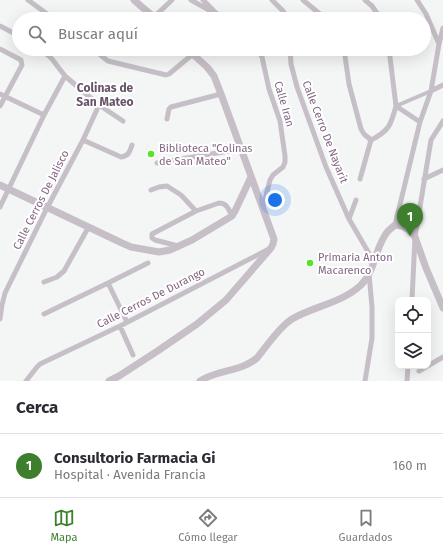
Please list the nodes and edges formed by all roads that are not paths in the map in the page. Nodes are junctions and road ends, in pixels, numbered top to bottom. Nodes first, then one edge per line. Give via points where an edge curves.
1 (28, 0) edge
2 (134, 0) edge
3 (172, 0) edge
4 (191, 0) edge
5 (203, 0) edge
6 (272, 0) edge
7 (304, 0) edge
8 (365, 0) edge
9 (417, 0) edge
10 (44, 12) edge
11 (148, 12) edge
12 (161, 12) edge
13 (213, 12) edge
14 (215, 12) edge
15 (284, 12) edge
16 (315, 12) edge
17 (376, 12) edge
18 (425, 12) edge
19 (0, 26) edge
20 (431, 26) edge
21 (443, 28) edge
22 (12, 32) edge
23 (439, 44) junction
24 (0, 49) edge
25 (443, 51) edge
26 (12, 55) edge
27 (438, 55) junction
28 (13, 56) edge
29 (49, 56) edge
30 (101, 56) edge
31 (186, 56) edge
32 (195, 56) edge
33 (261, 56) edge
34 (290, 56) edge
35 (345, 56) edge
36 (390, 56) edge
37 (65, 76) junction
38 (443, 85) edge
39 (431, 91) junction
40 (221, 94) junction
41 (2, 95) edge
42 (99, 105) junction
43 (0, 106) edge
44 (396, 106) junction
45 (44, 115) junction
46 (167, 119) dead end
47 (123, 120) dead end
48 (443, 121) edge
49 (420, 122) junction
50 (83, 140) junction
51 (371, 140) junction
52 (132, 145) dead end
53 (241, 149) junction
54 (157, 163) dead end
55 (443, 170) edge
56 (251, 177) junction
57 (360, 179) dead end
58 (424, 179) junction
59 (0, 185) edge
60 (8, 189) junction
61 (152, 190) dead end
62 (356, 200) dead end
63 (0, 207) edge
64 (262, 207) junction
65 (47, 208) junction
66 (196, 211) junction
67 (232, 216) junction
68 (349, 219) junction
69 (395, 225) junction
70 (88, 228) junction
71 (415, 237) junction
72 (179, 246) junction
73 (271, 248) junction
74 (374, 262) junction
75 (148, 264) dead end
76 (369, 274) junction
77 (44, 282) dead end
78 (108, 283) junction
79 (412, 297) edge
80 (443, 308) edge
81 (44, 314) dead end
82 (0, 319) edge
83 (126, 322) junction
84 (120, 326) junction
85 (133, 355) dead end
86 (443, 357) edge
87 (408, 369) edge
88 (419, 371) dead end
89 (26, 381) edge
90 (109, 381) edge
91 (200, 381) edge
92 (365, 381) edge
93 (407, 381) edge

1 - 10 street
2 - 11 street
3 - 12 street
4 - 13 street
5 - 14 street
6 - 15 street
7 - 16 street
8 - 17 street
9 - 18 street
19 - 22 street
20 - 23 street
21 - 23 street
23 - 27 street
24 - 26 street
25 - 27 street
27 - 39 street
28 - 41 street via 21,60 22,65
29 - 37 street
30 - 31 street via 114,63 166,75
32 - 40 street via 214,76
33 - 64 street, Calle Iran via 280,122 285,156 283,166 270,180
34 - 68 street, Calle Cerro De Nayarit via 297,87 326,167
35 - 51 street via 349,84 361,129
36 - 44 street
37 - 42 street
37 - 45 street
38 - 39 street
39 - 44 street
39 - 49 street
40 - 46 street via 170,107
40 - 53 street
41 - 43 street
41 - 45 street
42 - 47 street
42 - 50 street, Calle Cerros De Jalisco
44 - 49 street
44 - 51 street via 388,128 382,135
45 - 60 street
48 - 58 street via 431,140
49 - 69 street
50 - 52 street via 121,157 130,152
50 - 65 street, Calle Cerros De Jalisco
51 - 57 street
53 - 54 street
53 - 56 street
55 - 58 street
56 - 64 street
56 - 67 street
58 - 71 street
59 - 60 street
60 - 63 street
60 - 65 street
61 - 66 street via 167,186
62 - 68 street
64 - 73 street via 274,239
65 - 70 street
65 - 82 street, Calle Cerros De Jalisco via 5,292
66 - 67 street via 223,203
66 - 72 street via 152,234 155,240
67 - 72 street
68 - 74 street, Calle Cerro De Nayarit
69 - 71 street via 409,230
69 - 74 street via 384,238
70 - 72 street via 131,247 159,252
70 - 77 street via 64,271
71 - 79 street
71 - 80 street
73 - 83 street, Calle Cerros De Durango
73 - 90 street via 226,300 197,324
74 - 76 street
75 - 78 street
76 - 91 street via 360,286 347,295 287,322 251,363
76 - 92 street via 372,338
78 - 81 street
78 - 83 street
83 - 84 street, Calle Cerros De Durango
84 - 85 street
84 - 89 street, Calle Cerros De Durango via 40,364
86 - 88 street
87 - 93 street

